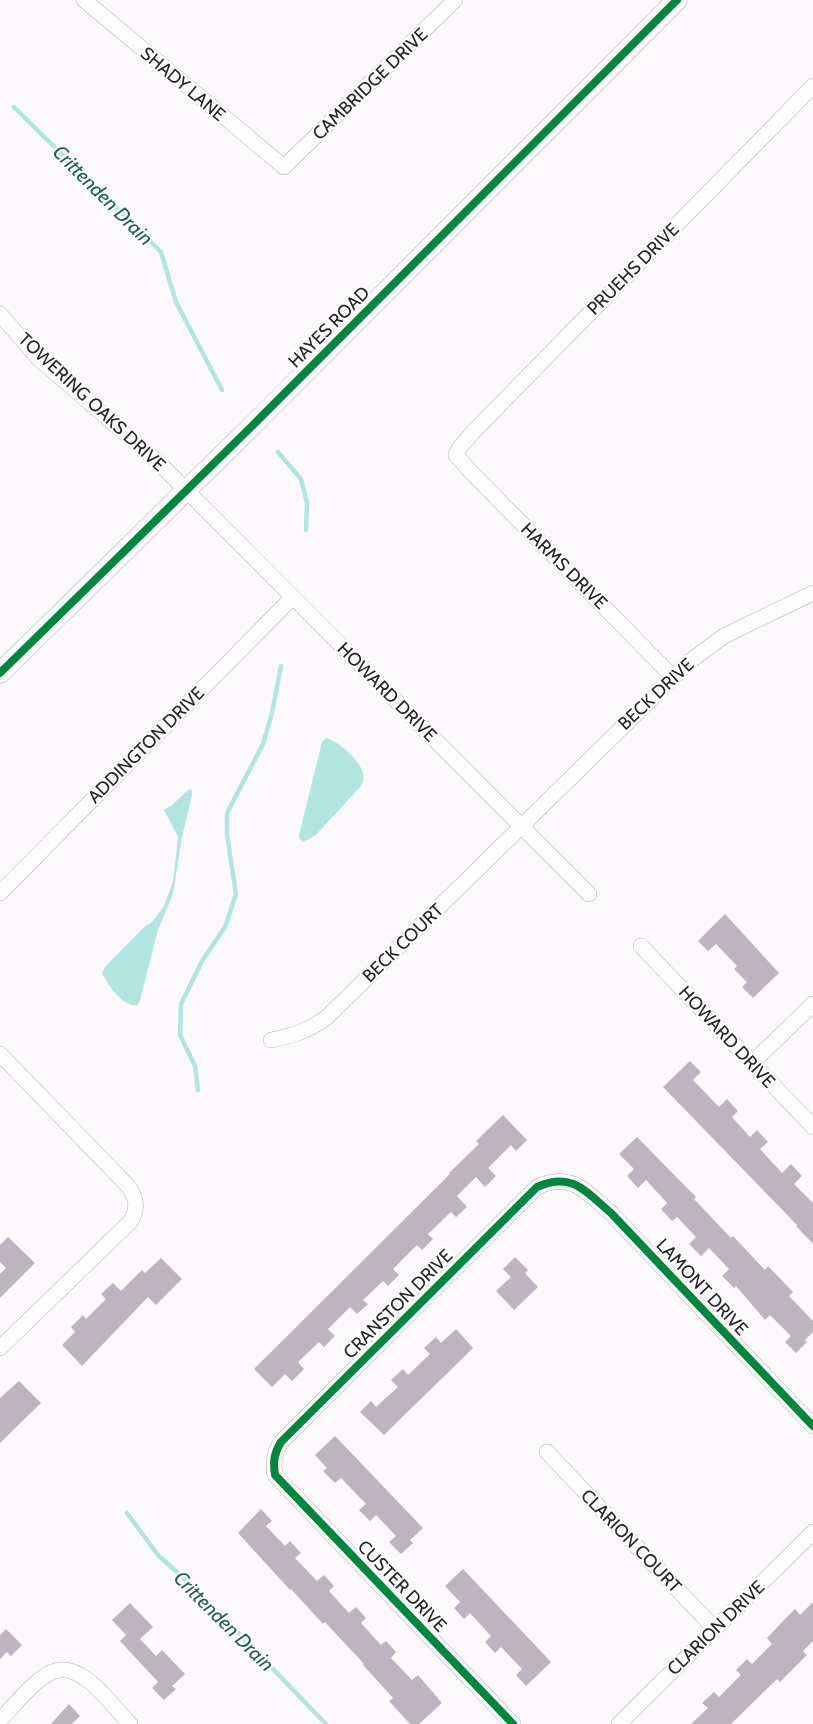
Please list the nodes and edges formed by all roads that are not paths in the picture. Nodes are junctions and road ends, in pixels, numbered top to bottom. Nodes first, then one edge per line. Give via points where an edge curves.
1 (84, 0) edge
2 (455, 0) edge
3 (677, 0) edge
4 (813, 86) edge
5 (284, 167) joint
6 (0, 314) edge
7 (456, 455) joint
8 (186, 490) junction
9 (813, 592) edge
10 (292, 598) junction
11 (0, 673) edge
12 (673, 677) junction
13 (522, 827) junction
14 (0, 893) edge
15 (589, 894) dead end
16 (641, 946) dead end
17 (813, 1004) edge
18 (271, 1040) dead end
19 (0, 1054) edge
20 (752, 1063) junction
21 (813, 1127) edge
22 (561, 1180) joint
23 (0, 1348) edge
24 (813, 1426) edge
25 (547, 1452) dead end
26 (273, 1466) joint
27 (813, 1532) edge
28 (715, 1629) junction
29 (0, 1720) edge
30 (130, 1724) edge
31 (513, 1724) edge
32 (619, 1724) edge

1 - 5 street, SHADY LANE
2 - 5 street, CAMBRIDGE DRIVE
3 - 8 street, HAYES ROAD
4 - 7 street, PRUEHS DRIVE via 475,430
6 - 8 street, TOWERING OAKS DRIVE via 38,358
7 - 12 street, HARMS DRIVE
8 - 10 street, HOWARD DRIVE
8 - 11 street, HAYES ROAD
9 - 12 street, BECK DRIVE via 724,636
10 - 13 street, HOWARD DRIVE
10 - 14 street, ADDINGTON DRIVE
12 - 13 street, BECK DRIVE
13 - 15 street, HOWARD DRIVE
13 - 18 street, BECK COURT via 326,1018 297,1035
16 - 20 street, HOWARD DRIVE
17 - 20 street
19 - 23 street via 127,1185 137,1204 130,1221
20 - 21 street, HOWARD DRIVE
22 - 24 street, LAMONT DRIVE via 574,1182 611,1213
22 - 26 street, CRANSTON DRIVE via 537,1187 281,1442 274,1453
25 - 28 street, CLARION COURT
26 - 31 street, CUSTER DRIVE via 275,1475
27 - 28 street, CLARION DRIVE
28 - 32 street, CLARION DRIVE
29 - 30 street via 42,1678 54,1671 65,1671 78,1672

